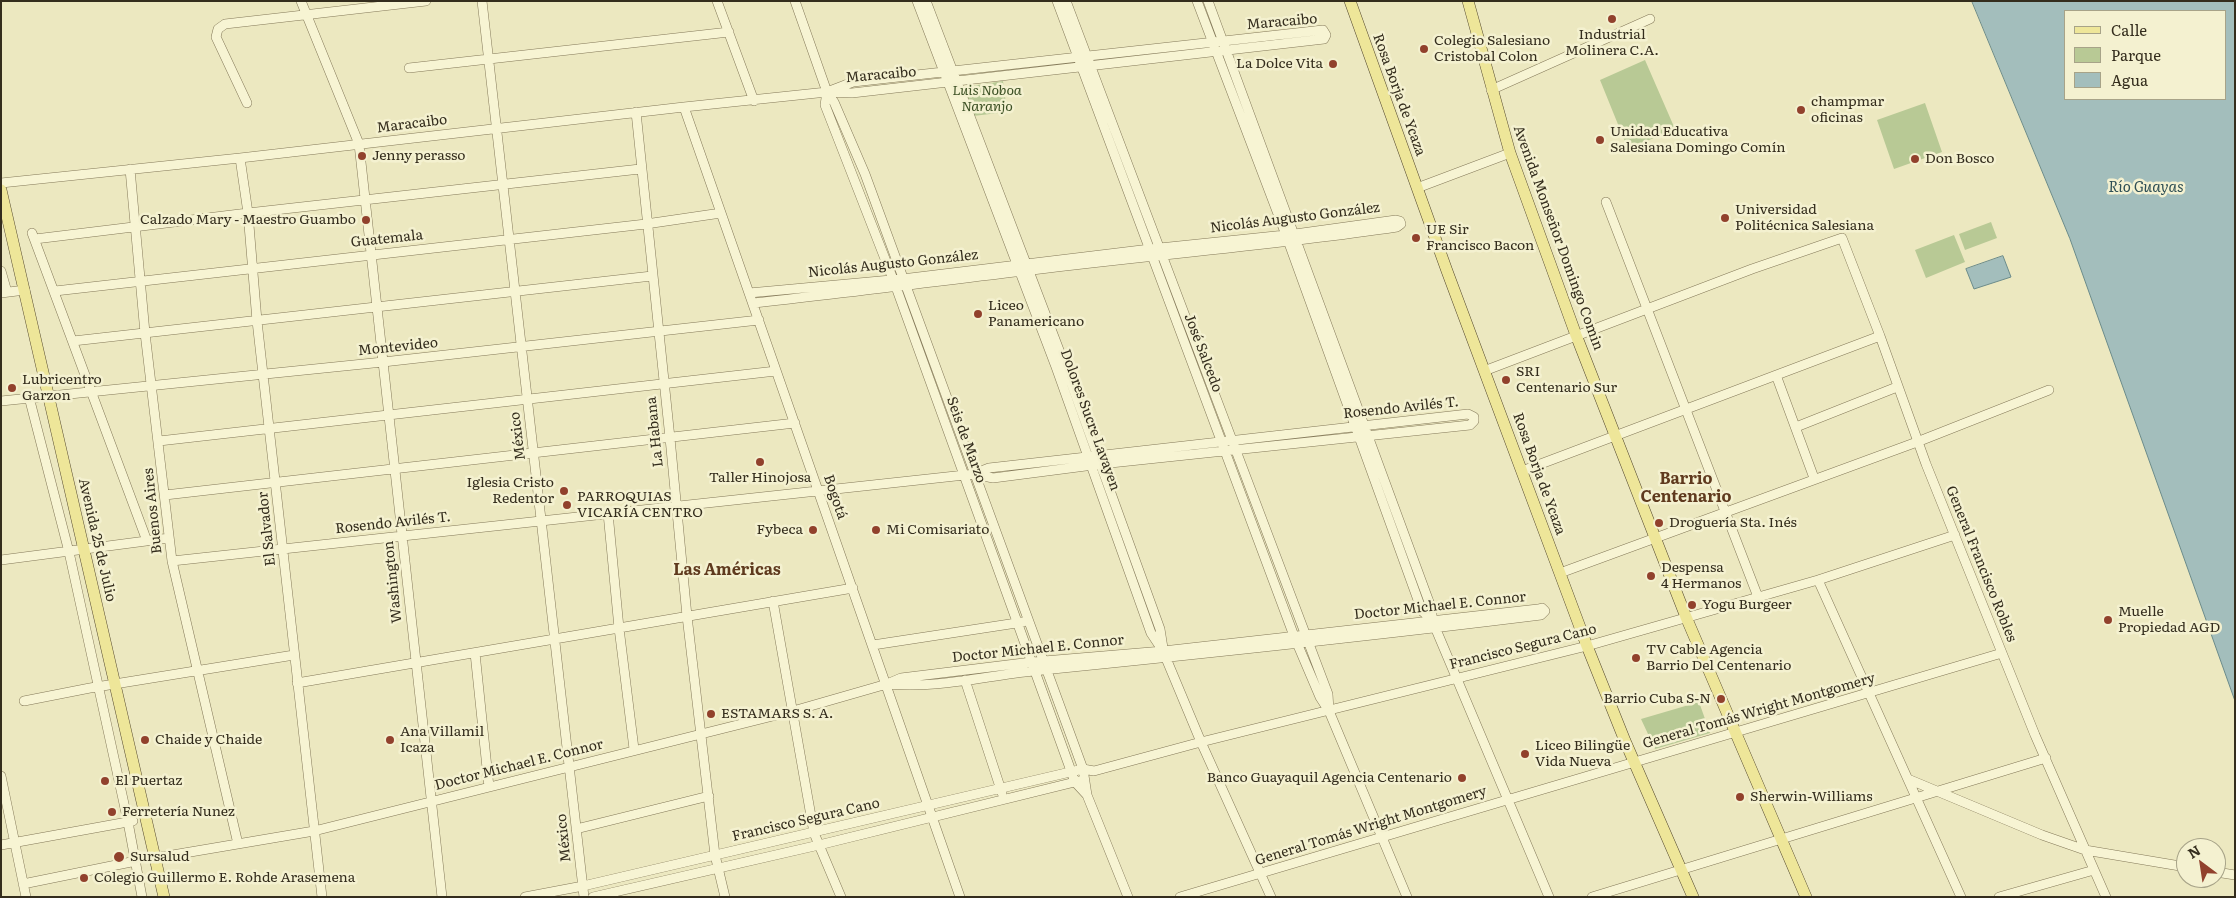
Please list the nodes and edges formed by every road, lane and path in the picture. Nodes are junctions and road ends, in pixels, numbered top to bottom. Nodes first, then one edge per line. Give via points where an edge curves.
1 (301, 1) edge
2 (426, 1) edge
3 (482, 1) edge
4 (717, 1) edge
5 (795, 1) edge
6 (917, 1) edge
7 (926, 1) edge
8 (1057, 1) edge
9 (1066, 1) edge
10 (1197, 1) edge
11 (1208, 1) edge
12 (1350, 1) edge
13 (1468, 1) edge
14 (305, 15) junction
15 (1650, 19) dead end
16 (729, 32) junction
17 (1225, 46) junction
18 (1215, 47) junction
19 (1083, 57) junction
20 (488, 60) junction
21 (1085, 66) junction
22 (409, 68) dead end
23 (948, 72) junction
24 (952, 82) junction
25 (1491, 90) junction
26 (827, 92) junction
27 (754, 101) junction
28 (247, 103) dead end
29 (684, 107) junction
30 (636, 112) junction
31 (497, 128) junction
32 (1254, 139) junction
33 (359, 144) junction
34 (1510, 153) junction
35 (240, 158) junction
36 (130, 169) junction
37 (640, 169) junction
38 (864, 174) junction
39 (855, 178) junction
40 (1, 183) edge
41 (503, 186) junction
42 (1417, 188) junction
43 (1, 190) edge
44 (365, 201) junction
45 (1606, 202) dead end
46 (248, 213) junction
47 (721, 213) junction
48 (646, 224) junction
49 (136, 226) junction
50 (1292, 238) junction
51 (509, 239) junction
52 (1157, 252) junction
53 (371, 254) junction
54 (253, 267) junction
55 (1023, 267) junction
56 (1, 271) edge
57 (652, 276) junction
58 (140, 280) junction
59 (899, 283) junction
60 (820, 286) junction
61 (25, 290) junction
62 (55, 291) junction
63 (4, 292) edge
64 (515, 292) junction
65 (749, 293) junction
66 (823, 296) junction
67 (753, 303) junction
68 (377, 308) junction
69 (1647, 309) junction
70 (759, 320) junction
71 (257, 321) junction
72 (658, 332) junction
73 (145, 333) junction
74 (1576, 335) junction
75 (1880, 336) junction
76 (1328, 337) junction
77 (73, 341) junction
78 (522, 347) junction
79 (383, 362) junction
80 (776, 370) junction
81 (1484, 371) junction
82 (264, 374) junction
83 (937, 374) junction
84 (1776, 374) junction
85 (927, 377) junction
86 (664, 382) junction
87 (152, 386) junction
88 (1897, 387) junction
89 (2049, 390) dead end
90 (92, 392) junction
91 (44, 396) junction
92 (29, 397) junction
93 (528, 400) junction
94 (1, 401) edge
95 (1685, 408) junction
96 (389, 415) junction
97 (795, 423) junction
98 (1365, 426) junction
99 (1354, 427) junction
100 (1796, 427) junction
101 (270, 429) junction
102 (1615, 435) junction
103 (1358, 436) junction
104 (1368, 436) junction
105 (670, 438) junction
106 (159, 441) junction
107 (1917, 442) junction
108 (1229, 447) junction
109 (534, 455) junction
110 (1093, 456) junction
111 (1096, 465) junction
112 (395, 470) junction
113 (1522, 471) junction
114 (974, 474) junction
115 (964, 475) junction
116 (1814, 478) junction
117 (276, 482) junction
118 (818, 491) junction
119 (165, 495) junction
120 (677, 506) junction
121 (1725, 512) junction
122 (608, 513) junction
123 (542, 521) junction
124 (1402, 528) junction
125 (1393, 531) junction
126 (1955, 535) junction
127 (402, 536) junction
128 (169, 538) junction
129 (1656, 538) junction
130 (147, 542) junction
131 (1272, 546) junction
132 (283, 548) junction
133 (1263, 548) junction
134 (85, 550) junction
135 (69, 552) junction
136 (1004, 554) junction
137 (993, 557) junction
138 (1, 560) edge
139 (172, 561) junction
140 (1560, 573) junction
141 (1818, 580) junction
142 (853, 588) junction
143 (1758, 597) junction
144 (773, 601) junction
145 (687, 616) junction
146 (1686, 617) junction
147 (1028, 621) junction
148 (1018, 623) junction
149 (1434, 624) junction
150 (619, 628) junction
151 (1307, 638) junction
152 (555, 639) junction
153 (1296, 640) junction
154 (873, 645) junction
155 (1587, 646) junction
156 (475, 653) junction
157 (2002, 653) junction
158 (1165, 654) junction
159 (294, 655) junction
160 (1043, 661) junction
161 (416, 663) junction
162 (1034, 666) junction
163 (198, 670) junction
164 (1046, 671) junction
165 (1456, 679) junction
166 (965, 680) junction
167 (114, 684) junction
168 (297, 684) junction
169 (887, 684) junction
170 (97, 687) junction
171 (1869, 692) junction
172 (24, 701) dead end
173 (793, 711) junction
174 (1329, 711) junction
175 (1735, 732) junction
176 (701, 734) junction
177 (1201, 742) junction
178 (634, 749) junction
179 (2046, 758) junction
180 (1634, 762) junction
181 (570, 767) junction
182 (1072, 772) junction
183 (1084, 774) junction
184 (1, 776) edge
185 (1908, 779) junction
186 (1075, 782) junction
187 (489, 787) junction
188 (1000, 787) junction
189 (1939, 791) junction
190 (1087, 795) junction
191 (708, 796) junction
192 (1916, 797) junction
193 (1004, 798) junction
194 (1507, 799) junction
195 (431, 801) junction
196 (929, 806) junction
197 (933, 817) junction
198 (130, 821) junction
199 (576, 829) junction
200 (314, 831) junction
201 (814, 833) junction
202 (1382, 836) junction
203 (1780, 839) junction
204 (15, 842) junction
205 (238, 844) junction
206 (1, 845) edge
207 (820, 845) junction
208 (2086, 850) junction
209 (715, 855) junction
210 (155, 858) junction
211 (136, 861) junction
212 (2176, 865) edge
213 (718, 869) junction
214 (1681, 870) junction
215 (2094, 870) junction
216 (1261, 874) junction
217 (24, 884) junction
218 (583, 886) junction
219 (26, 897) edge
220 (142, 897) edge
221 (164, 897) edge
222 (322, 897) edge
223 (442, 897) edge
224 (525, 897) edge
225 (584, 897) edge
226 (592, 897) edge
227 (725, 897) edge
228 (841, 897) edge
229 (960, 897) edge
230 (1128, 897) edge
231 (1180, 897) edge
232 (1271, 897) edge
233 (1408, 897) edge
234 (1549, 897) edge
235 (1592, 897) edge
236 (1693, 897) edge
237 (1806, 897) edge
238 (1961, 897) edge
239 (1999, 897) edge
240 (2106, 897) edge

1 - 14 street, Washington
2 - 14 street
3 - 20 street, México
4 - 16 street
5 - 26 street, Seis de Marzo
6 - 23 street, Dolores Sucre Lavayen
7 - 23 street, Dolores Sucre Lavayen
8 - 19 street, José Salcedo
9 - 19 street, José Salcedo
10 - 18 street
11 - 17 street
12 - 42 main road, Rosa Borja de Ycaza
13 - 25 main road, Avenida Monseñor Domingo Comin
14 - 28 street via 225,24 218,29 216,37
14 - 33 street, Washington
15 - 25 street
16 - 20 street
16 - 27 street
17 - 17 street, Maracaibo via 1324,39 1326,35 1323,30
17 - 18 street, Maracaibo
17 - 32 street
18 - 19 street, Maracaibo
18 - 21 street, Maracaibo
18 - 32 street
19 - 21 street, José Salcedo
19 - 23 street, Maracaibo
20 - 22 street
20 - 31 street, México
21 - 24 street, Maracaibo
21 - 52 street, José Salcedo
23 - 24 street, Dolores Sucre Lavayen
23 - 26 street, Maracaibo via 853,82
24 - 26 street, Maracaibo via 852,93
24 - 55 street, Dolores Sucre Lavayen
25 - 34 main road, Avenida Monseñor Domingo Comin
26 - 27 street, Maracaibo
26 - 38 street, Seis de Marzo
26 - 39 street, Seis de Marzo via 825,104
27 - 29 street, Maracaibo
29 - 30 street, Maracaibo
29 - 47 street, Bogotá
30 - 31 street, Maracaibo
30 - 37 street, La Habana
31 - 33 street, Maracaibo
31 - 41 street, México
32 - 50 street
33 - 35 street, Maracaibo
33 - 44 street, Washington
34 - 42 street
34 - 74 main road, Avenida Monseñor Domingo Comin
35 - 36 street, Maracaibo
35 - 46 street, El Salvador
36 - 40 street, Maracaibo
36 - 49 street, Buenos Aires
37 - 41 street
37 - 48 street, La Habana
38 - 39 street
38 - 59 street, Seis de Marzo
39 - 59 street, Seis de Marzo
41 - 44 street
41 - 51 street, México
42 - 81 main road, Rosa Borja de Ycaza
43 - 61 main road, Avenida 25 de Julio
44 - 46 street
44 - 53 street, Washington
45 - 69 street
46 - 49 street
46 - 54 street, El Salvador
47 - 48 street, Guatemala
47 - 65 street, Bogotá
48 - 51 street, Guatemala
48 - 57 street, La Habana
49 - 58 street, Buenos Aires
49 - 62 street via 34,236
50 - 50 street, Nicolás Augusto González via 1397,228 1401,224 1396,220
50 - 52 street, Nicolás Augusto González
50 - 76 street
51 - 53 street, Guatemala
51 - 64 street, México
52 - 55 street, Nicolás Augusto González
52 - 108 street, José Salcedo
53 - 54 street, Guatemala
53 - 68 street, Washington
54 - 58 street, Guatemala
54 - 71 street, El Salvador
55 - 59 street, Nicolás Augusto González
55 - 110 street, Dolores Sucre Lavayen
56 - 63 street
57 - 64 street
57 - 72 street, La Habana
58 - 62 street, Guatemala
58 - 73 street, Buenos Aires
59 - 60 street, Nicolás Augusto González
59 - 66 street, Nicolás Augusto González
59 - 83 street, Seis de Marzo
59 - 85 street, Seis de Marzo
60 - 65 street, Nicolás Augusto González
60 - 66 street
61 - 63 street
61 - 91 main road, Avenida 25 de Julio
62 - 77 street
64 - 68 street
64 - 78 street, México
65 - 67 street, Bogotá
66 - 67 street, Nicolás Augusto González
67 - 70 street, Bogotá
68 - 71 street
68 - 79 street, Washington
69 - 74 street
69 - 75 street, General Francisco Robles via 1842,238
69 - 95 street
70 - 72 street, Montevideo
70 - 80 street, Bogotá
71 - 73 street
71 - 82 street, El Salvador
72 - 78 street, Montevideo
72 - 86 street, La Habana
73 - 77 street
73 - 87 street, Buenos Aires
74 - 81 street
74 - 102 main road, Avenida Monseñor Domingo Comin
75 - 84 street
75 - 88 street, General Francisco Robles
76 - 98 street
76 - 99 street
77 - 90 street
78 - 79 street, Montevideo
78 - 93 street, México
79 - 82 street, Montevideo
79 - 96 street, Washington
80 - 86 street
80 - 97 street, Bogotá
81 - 113 main road, Rosa Borja de Ycaza
82 - 87 street, Montevideo
82 - 101 street, El Salvador
83 - 85 street
83 - 114 street, Seis de Marzo
84 - 95 street
84 - 100 street
85 - 115 street, Seis de Marzo
86 - 93 street
86 - 105 street, La Habana
87 - 90 street, Montevideo
87 - 106 street, Buenos Aires
88 - 100 street
88 - 107 street, General Francisco Robles
89 - 107 street
90 - 91 street, Montevideo
90 - 130 street
91 - 92 street, Montevideo
91 - 134 main road, Avenida 25 de Julio
92 - 94 street, Montevideo
92 - 135 street
93 - 96 street
93 - 109 street, México
95 - 102 street
95 - 121 street
96 - 101 street
96 - 112 street, Washington
97 - 105 street
97 - 118 street, Bogotá
98 - 99 street, Rosendo Avilés T.
98 - 104 street
98 - 104 street, Rosendo Avilés T. via 1468,414 1474,417 1470,426
99 - 103 street
99 - 108 street, Rosendo Avilés T.
100 - 116 street
101 - 106 street
101 - 117 street, El Salvador
102 - 113 street
102 - 129 main road, Avenida Monseñor Domingo Comin
103 - 104 street, Rosendo Avilés T.
103 - 108 street, Rosendo Avilés T.
103 - 125 street
104 - 124 street
105 - 109 street
105 - 120 street, La Habana
106 - 119 street, Buenos Aires
107 - 116 street
107 - 126 street, General Francisco Robles
108 - 110 street, Rosendo Avilés T.
108 - 111 street, Rosendo Avilés T.
108 - 131 street, José Salcedo
108 - 133 street, José Salcedo
109 - 112 street
109 - 123 street, México
110 - 111 street, Dolores Sucre Lavayen
110 - 114 street, Rosendo Avilés T. via 990,468
111 - 114 street, Rosendo Avilés T. via 993,478
111 - 158 street, Dolores Sucre Lavayen via 1129,556 1150,632
112 - 117 street
112 - 127 street, Washington
113 - 140 main road, Rosa Borja de Ycaza
114 - 115 street, Rosendo Avilés T.
114 - 136 street, Seis de Marzo
115 - 118 street, Rosendo Avilés T.
115 - 137 street, Seis de Marzo
116 - 121 street
117 - 119 street
117 - 132 street, El Salvador
118 - 120 street, Rosendo Avilés T.
118 - 142 street, Bogotá
119 - 128 street, Buenos Aires
120 - 122 street, Rosendo Avilés T.
120 - 145 street, La Habana
121 - 129 street
121 - 143 street
122 - 123 street, Rosendo Avilés T.
122 - 150 street
123 - 127 street, Rosendo Avilés T.
123 - 152 street, México
124 - 125 street
124 - 149 street via 1432,610
125 - 149 street via 1422,611
126 - 141 street, Francisco Segura Cano
126 - 157 street, General Francisco Robles
127 - 132 street, Rosendo Avilés T.
127 - 161 street, Washington
128 - 130 street
128 - 139 street, Buenos Aires
129 - 140 street
129 - 146 main road, Avenida Monseñor Domingo Comin
130 - 134 street
131 - 133 street
131 - 151 street, José Salcedo
132 - 139 street, Rosendo Avilés T.
132 - 159 street, El Salvador
133 - 153 street, José Salcedo
134 - 135 street
134 - 167 main road, Avenida 25 de Julio
135 - 138 street
135 - 170 street
136 - 137 street
136 - 147 street, Seis de Marzo
137 - 148 street, Seis de Marzo
139 - 163 street, Buenos Aires
140 - 155 main road, Rosa Borja de Ycaza
141 - 143 street, Francisco Segura Cano
141 - 171 street
142 - 144 street
142 - 154 street, Bogotá
143 - 146 street, Francisco Segura Cano
144 - 145 street
144 - 173 street
145 - 150 street
145 - 176 street, La Habana
146 - 155 street, Francisco Segura Cano
146 - 175 main road, Avenida Monseñor Domingo Comin
147 - 148 street
147 - 160 street, Seis de Marzo
148 - 154 street
148 - 162 street, Seis de Marzo
149 - 149 street, Doctor Michael E. Connor via 1541,615 1545,611 1542,608
149 - 151 street, Doctor Michael E. Connor
149 - 165 street
150 - 152 street
150 - 178 street
151 - 153 street, Doctor Michael E. Connor
151 - 174 street, José Salcedo via 1328,694
152 - 156 street
152 - 181 street, México
153 - 158 street, Doctor Michael E. Connor
153 - 174 street, José Salcedo
154 - 169 street, Bogotá
155 - 165 street, Francisco Segura Cano
155 - 180 main road, Rosa Borja de Ycaza
156 - 161 street
156 - 187 street
157 - 171 street, General Tomás Wright Montgomery
157 - 179 street, General Francisco Robles
158 - 160 street, Doctor Michael E. Connor
158 - 164 street, Doctor Michael E. Connor
158 - 177 street, Dolores Sucre Lavayen
159 - 163 street
159 - 168 street, El Salvador
160 - 162 street, Doctor Michael E. Connor
160 - 164 street, Seis de Marzo
161 - 168 street
161 - 195 street, Washington
162 - 164 street, Doctor Michael E. Connor
162 - 166 street, Doctor Michael E. Connor
162 - 169 street, Doctor Michael E. Connor via 901,678
162 - 182 street, Seis de Marzo
163 - 167 street
163 - 205 street, Buenos Aires
164 - 183 street, Seis de Marzo
165 - 174 street, Francisco Segura Cano
165 - 194 street
166 - 169 street, Doctor Michael E. Connor via 902,686
166 - 188 street
167 - 170 street
167 - 210 main road, Avenida 25 de Julio
168 - 200 street, El Salvador
169 - 173 street, Doctor Michael E. Connor
169 - 196 street, Bogotá
170 - 172 street
170 - 198 street
171 - 175 street, General Tomás Wright Montgomery
171 - 185 street
173 - 176 street, Doctor Michael E. Connor
173 - 201 street
174 - 177 street, Francisco Segura Cano
174 - 202 street, José Salcedo
175 - 180 street, General Tomás Wright Montgomery
175 - 203 main road, Avenida Monseñor Domingo Comin
176 - 178 street, Doctor Michael E. Connor
176 - 191 street, La Habana
177 - 183 street, Francisco Segura Cano
177 - 216 street, Dolores Sucre Lavayen
178 - 181 street, Doctor Michael E. Connor
179 - 189 street
179 - 208 street, General Francisco Robles
180 - 194 street, General Tomás Wright Montgomery
180 - 214 main road, Rosa Borja de Ycaza
181 - 187 street, Doctor Michael E. Connor
181 - 199 street, México
182 - 183 street, Francisco Segura Cano
182 - 186 street, Seis de Marzo
182 - 188 street, Francisco Segura Cano
183 - 186 street, Francisco Segura Cano
183 - 190 street, Seis de Marzo
184 - 204 street
185 - 189 street
185 - 192 street
186 - 190 street, Seis de Marzo
186 - 193 street, Francisco Segura Cano
187 - 195 street, Doctor Michael E. Connor
188 - 193 street
188 - 196 street, Francisco Segura Cano
189 - 192 street
189 - 208 street
190 - 230 street, Seis de Marzo
191 - 199 street
191 - 209 street, La Habana
192 - 203 street
192 - 238 street
193 - 197 street, Francisco Segura Cano
194 - 202 street, General Tomás Wright Montgomery
194 - 234 street
195 - 200 street, Doctor Michael E. Connor
195 - 223 street, Washington
196 - 197 street, Bogotá
196 - 201 street, Francisco Segura Cano
197 - 207 street, Francisco Segura Cano
197 - 229 street, Bogotá
198 - 204 street
198 - 211 street
199 - 218 street, México
200 - 205 street, Doctor Michael E. Connor
200 - 222 street, El Salvador
201 - 207 street
201 - 209 street, Francisco Segura Cano
202 - 216 street, General Tomás Wright Montgomery
202 - 233 street, José Salcedo
203 - 214 street
203 - 237 main road, Avenida Monseñor Domingo Comin
204 - 206 street
204 - 217 street
205 - 210 street, Doctor Michael E. Connor
207 - 213 street, Francisco Segura Cano
207 - 228 street
208 - 212 street
208 - 215 street, General Francisco Robles
209 - 213 street, La Habana
209 - 218 street, Francisco Segura Cano
210 - 221 main road, Avenida 25 de Julio
211 - 217 street
211 - 220 street
213 - 226 street, Francisco Segura Cano
213 - 227 street, La Habana
214 - 235 street
214 - 236 main road, Rosa Borja de Ycaza
215 - 239 street
215 - 240 street, General Francisco Robles
216 - 231 street, General Tomás Wright Montgomery
216 - 232 street, Dolores Sucre Lavayen
217 - 219 street
218 - 224 street, Francisco Segura Cano
218 - 225 street, México

